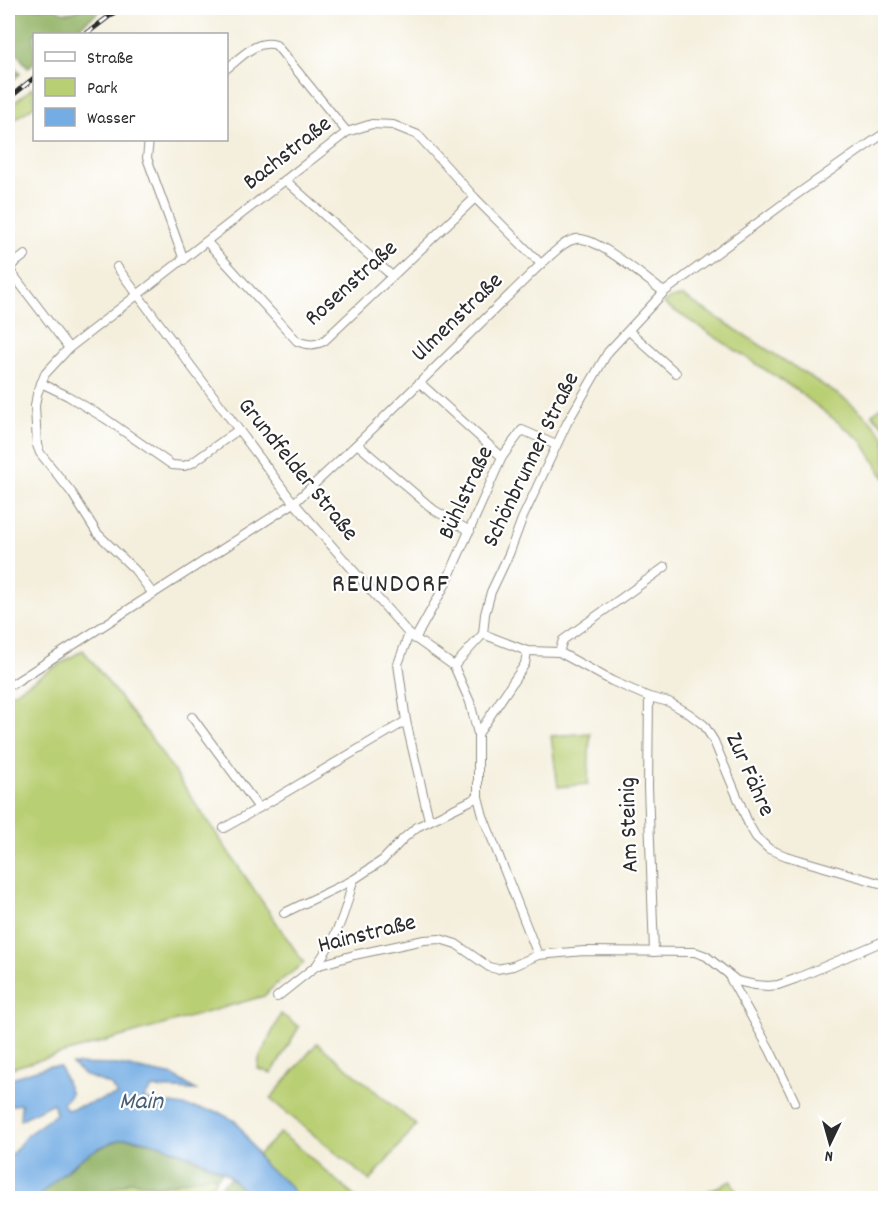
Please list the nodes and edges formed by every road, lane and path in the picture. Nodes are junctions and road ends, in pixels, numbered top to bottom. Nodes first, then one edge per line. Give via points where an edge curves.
1 (228, 67) edge
2 (347, 132) junction
3 (885, 132) edge
4 (149, 141) edge
5 (285, 180) junction
6 (475, 198) junction
7 (207, 242) junction
8 (25, 255) dead end
9 (184, 260) junction
10 (542, 264) junction
11 (117, 267) dead end
12 (8, 268) edge
13 (391, 275) junction
14 (664, 292) junction
15 (138, 296) junction
16 (629, 331) junction
17 (69, 348) junction
18 (676, 373) dead end
19 (41, 383) junction
20 (420, 383) junction
21 (238, 430) junction
22 (357, 444) junction
23 (556, 445) junction
24 (502, 457) junction
25 (294, 503) junction
26 (470, 531) junction
27 (666, 567) dead end
28 (153, 594) junction
29 (483, 634) junction
30 (412, 637) junction
31 (527, 651) junction
32 (559, 652) junction
33 (454, 666) junction
34 (8, 687) edge
35 (649, 697) junction
36 (192, 717) dead end
37 (406, 721) junction
38 (478, 734) junction
39 (478, 797) junction
40 (259, 808) junction
41 (429, 820) junction
42 (224, 828) dead end
43 (353, 880) junction
44 (885, 885) edge
45 (284, 913) dead end
46 (885, 940) edge
47 (654, 952) junction
48 (538, 955) junction
49 (316, 966) junction
50 (730, 976) junction
51 (277, 997) dead end
52 (795, 1102) dead end

1 - 2 street via 258,44 276,45
2 - 5 street, Bachstraße
2 - 6 street, Bachstraße via 372,124 393,124 418,135
3 - 14 street, Schönbrunner Straße
4 - 9 street via 147,158
5 - 7 street, Bachstraße
5 - 13 street
6 - 10 street, Bachstraße
6 - 13 street, Rosenstraße
7 - 9 street, Bachstraße
7 - 13 street, Rosenstraße via 293,337 309,345 324,340
8 - 12 street
9 - 15 street, Bachstraße
10 - 14 street, Ulmenstraße via 567,242 587,239
10 - 20 street, Ulmenstraße
11 - 15 street, Grundfelder Straße
12 - 17 street
14 - 16 street, Schönbrunner Straße
15 - 17 street, Bachstraße
15 - 21 street, Grundfelder Straße
16 - 18 street
16 - 23 street, Schönbrunner Straße via 608,352
17 - 19 street, Bachstraße
19 - 21 street via 106,419 172,465 192,463
19 - 28 street via 35,406 40,453 97,533
20 - 22 street, Ulmenstraße
20 - 24 street
21 - 25 street, Grundfelder Straße
22 - 25 street, Ulmenstraße
22 - 26 street via 435,510
23 - 24 street, Bühlstraße via 522,430
23 - 29 street, Schönbrunner Straße via 491,592
24 - 26 street, Bühlstraße
25 - 28 street, Ulmenstraße
25 - 30 street, Grundfelder Straße
26 - 30 street, Bühlstraße via 445,585
27 - 32 street via 563,640
28 - 34 street, Ulmenstraße
29 - 31 street, Zur Fähre
29 - 33 street
30 - 33 street, Grundfelder Straße
30 - 37 street, Bühlstraße via 398,664
31 - 32 street, Zur Fähre
31 - 38 street via 525,664
32 - 35 street, Zur Fähre
33 - 38 street via 470,702
35 - 44 street, Zur Fähre via 669,702 704,725 722,758 748,825 770,849
35 - 47 street, Am Steinig
36 - 40 street
37 - 40 street
37 - 41 street, Bühlstraße
38 - 39 street
39 - 41 street
39 - 48 street
40 - 42 street
41 - 43 street
43 - 45 street
43 - 49 street via 345,915
46 - 50 street via 778,985 755,985
47 - 48 street, Hainstraße
47 - 50 street, Hainstraße via 702,954
48 - 49 street, Hainstraße via 497,969 456,944 440,939
49 - 51 street, Hainstraße
50 - 52 street

